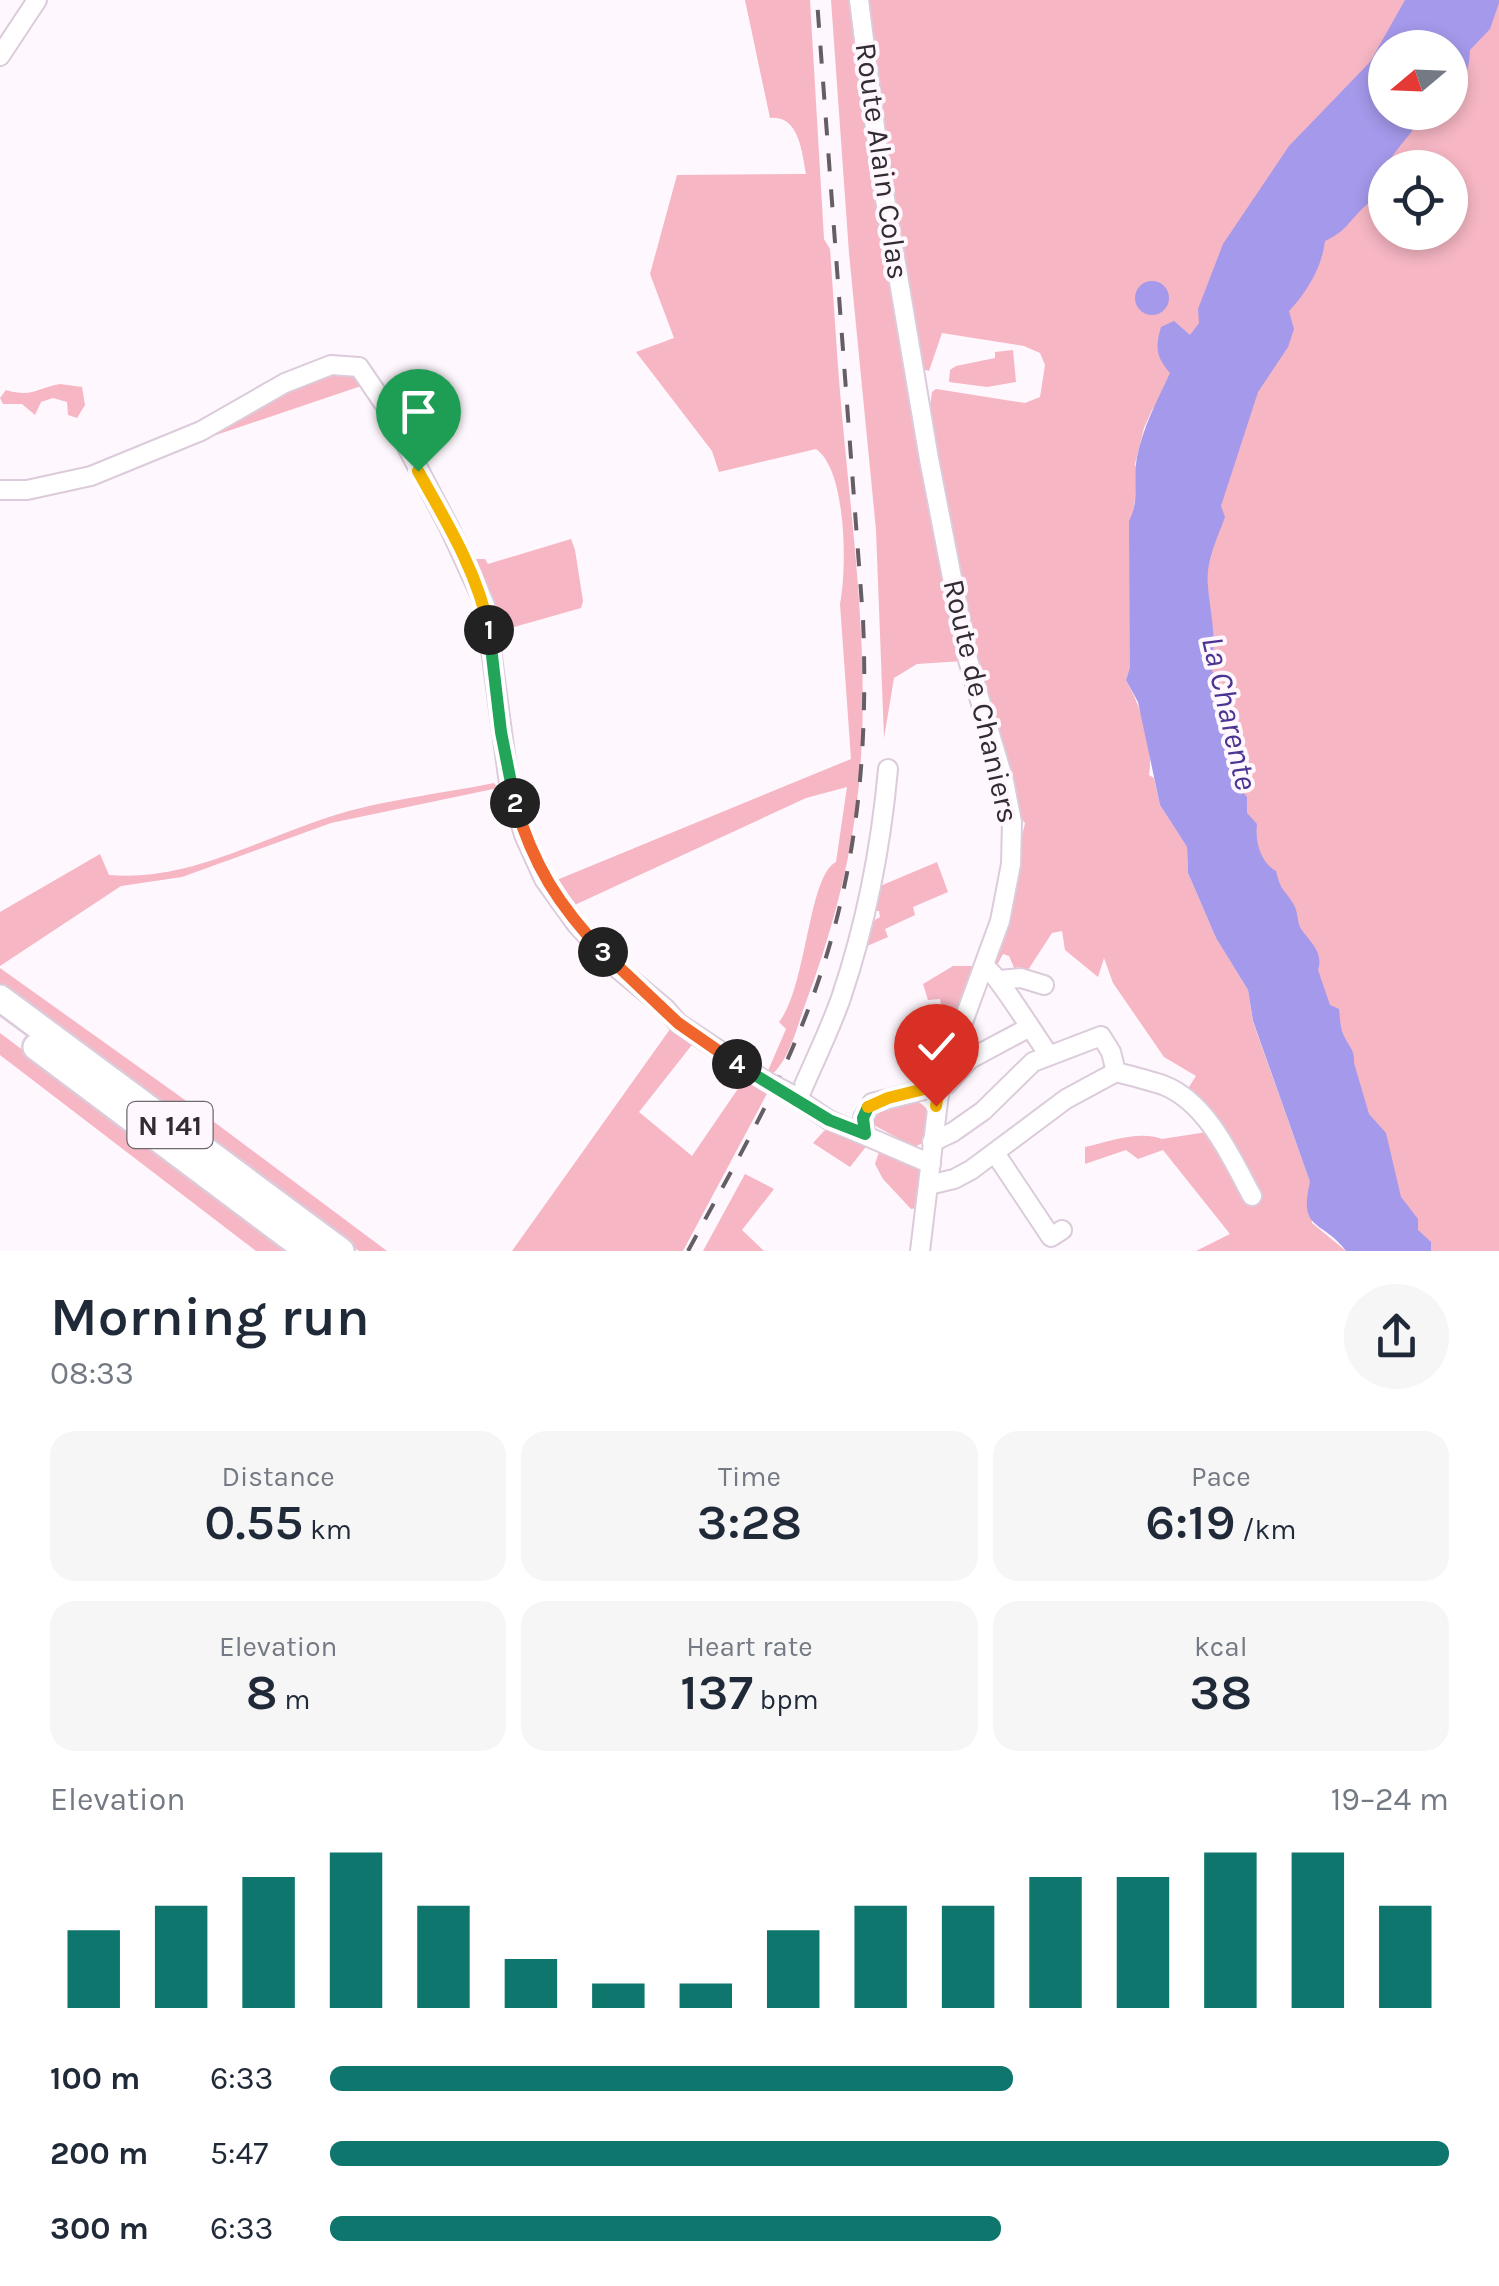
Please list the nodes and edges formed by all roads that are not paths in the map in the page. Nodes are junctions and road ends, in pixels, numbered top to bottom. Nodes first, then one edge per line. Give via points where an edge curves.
1 (38, 0) edge
2 (859, 0) edge
3 (0, 56) edge
4 (905, 321) joint
5 (0, 490) edge
6 (888, 769) dead end
7 (992, 974) junction
8 (1044, 985) dead end
9 (0, 998) edge
10 (0, 1020) edge
11 (1028, 1028) junction
12 (1049, 1055) junction
13 (1116, 1072) junction
14 (940, 1085) junction
15 (795, 1097) junction
16 (865, 1134) junction
17 (932, 1142) junction
18 (995, 1153) junction
19 (931, 1164) junction
20 (928, 1185) junction
21 (1252, 1196) dead end
22 (1062, 1230) dead end
23 (308, 1251) edge
24 (341, 1251) edge
25 (920, 1251) edge

1 - 3 street
2 - 4 street, Route Alain Colas
4 - 7 street, Route de Chaniers via 964,642 1012,822
5 - 15 street, bridge via 91,476 201,431 285,383 331,365 359,367 450,527 484,605 509,784 544,879 618,969 678,1023
6 - 15 street via 862,929 840,1000
7 - 8 street
7 - 11 street
7 - 14 street, Route de Chaniers
9 - 24 highway, N 141
10 - 23 highway, N 141
11 - 12 street
11 - 14 street via 970,1059
12 - 13 street via 1101,1036
12 - 17 street via 1032,1062 983,1111
13 - 18 street via 1066,1099
13 - 21 street via 1167,1086 1200,1112
14 - 16 street via 872,1103 863,1118
14 - 17 street, Route de Chaniers
15 - 16 street
16 - 19 street
17 - 19 street, Route de Chaniers
18 - 20 street via 954,1179
18 - 22 street via 1051,1237
19 - 20 street, Route de Chaniers
20 - 25 street, Route de Chaniers

